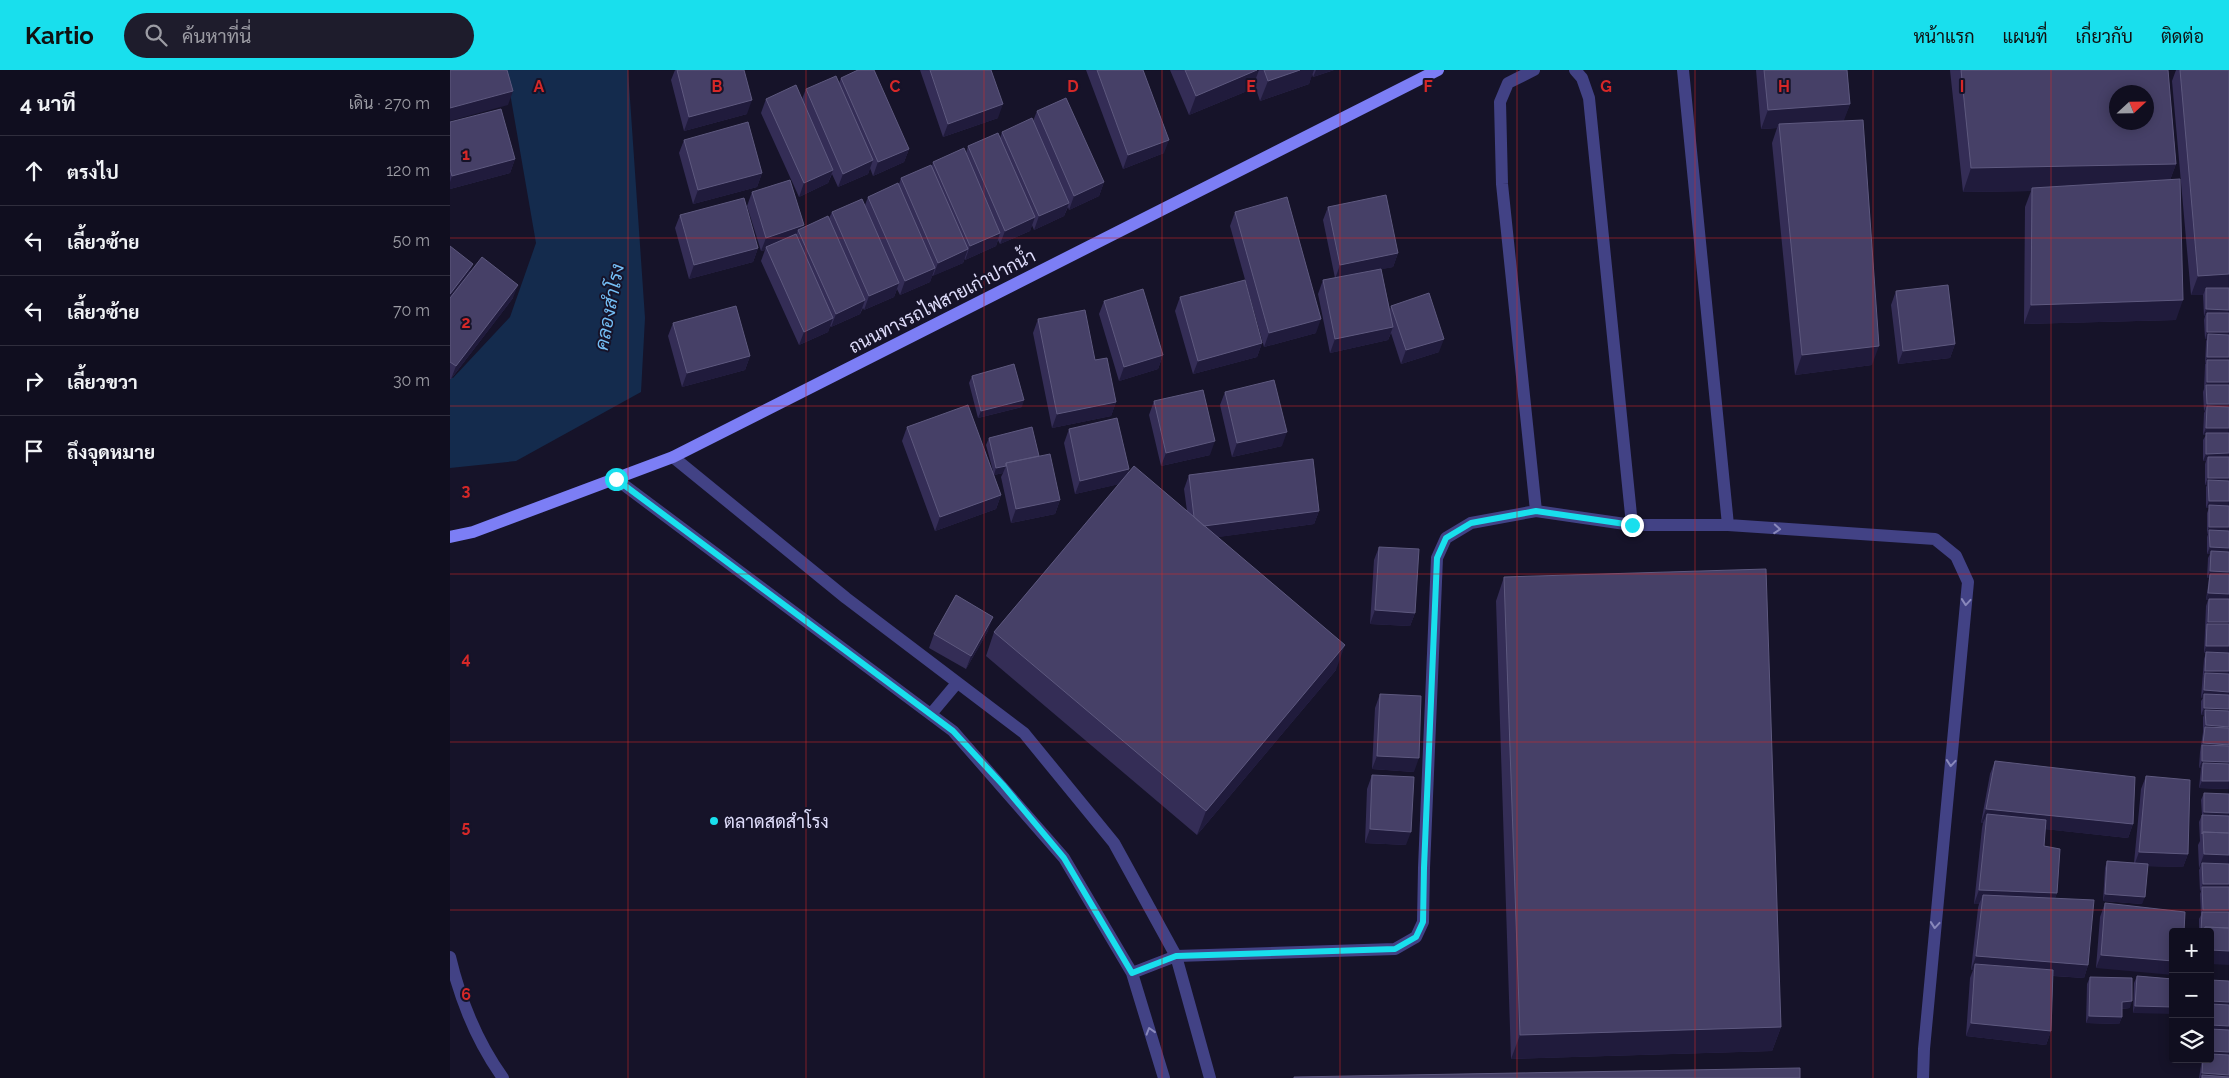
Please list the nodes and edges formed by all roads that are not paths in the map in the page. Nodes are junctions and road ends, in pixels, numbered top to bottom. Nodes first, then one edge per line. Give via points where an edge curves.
1 (1438, 70) edge
2 (1534, 70) edge
3 (1575, 70) edge
4 (1683, 70) edge
5 (673, 457) junction
6 (616, 479) junction
7 (1536, 511) junction
8 (1632, 525) junction
9 (1728, 525) junction
10 (450, 537) edge
11 (957, 683) junction
12 (931, 714) junction
13 (1176, 956) junction
14 (450, 957) edge
15 (1132, 973) junction
16 (503, 1078) edge
17 (1164, 1078) edge
18 (1210, 1078) edge
19 (1923, 1078) edge

1 - 5 main road, ถนนทางรถไฟสายเก่าปากน้ำ
2 - 7 street via 1508,83 1500,102 1502,184
3 - 8 street via 1582,78 1589,98
4 - 9 street
5 - 6 main road, ถนนทางรถไฟสายเก่าปากน้ำ
5 - 11 street via 846,598
6 - 10 main road, ถนนทางรถไฟสายเก่าปากน้ำ via 473,532
6 - 12 street
7 - 8 street
7 - 13 street via 1471,523 1446,538 1437,558 1423,922 1416,937 1395,949
8 - 9 street
9 -> 19 street via 1935,539 1956,556 1968,582
11 - 12 street
11 - 13 street via 1024,733 1114,843
12 - 15 street via 953,731 1003,785 1064,858
13 - 15 street
13 - 18 street
14 - 16 street via 457,986 489,1059
17 -> 15 street

